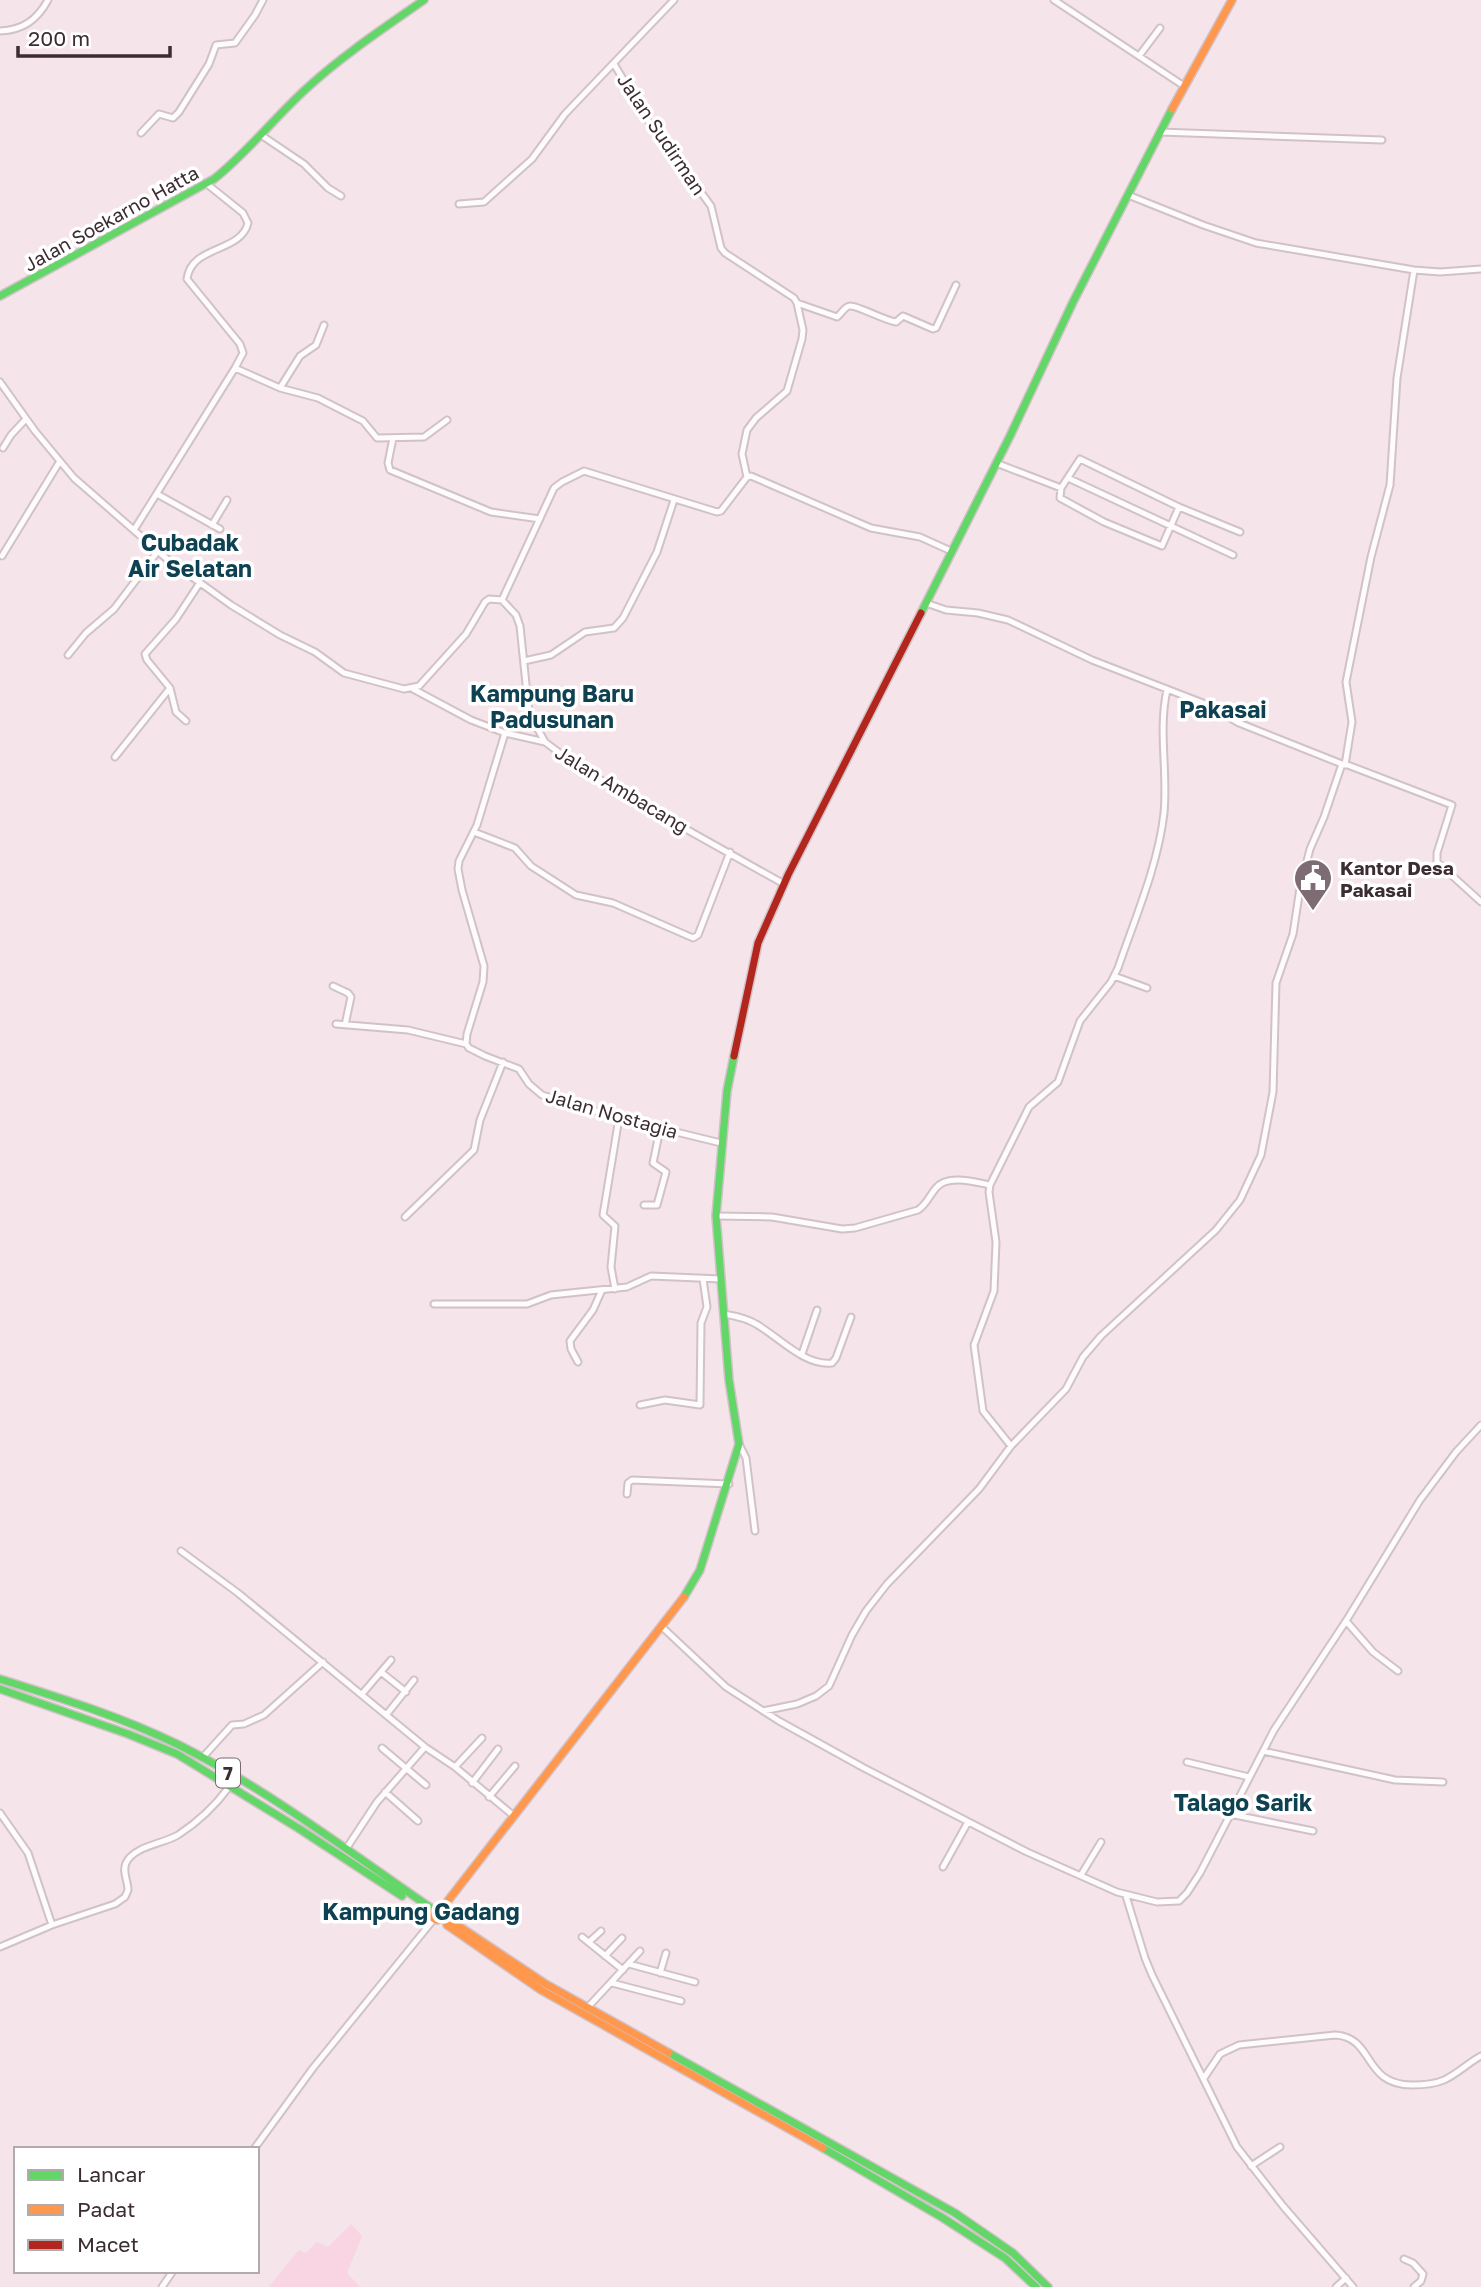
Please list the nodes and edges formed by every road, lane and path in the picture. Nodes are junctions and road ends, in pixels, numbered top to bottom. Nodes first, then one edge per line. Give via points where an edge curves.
1 (48, 0) edge
2 (262, 0) edge
3 (424, 0) edge
4 (674, 0) edge
5 (1054, 0) edge
6 (1232, 0) edge
7 (1160, 28) dead end
8 (0, 31) edge
9 (1139, 56) junction
10 (614, 64) junction
11 (1184, 86) junction
12 (1160, 132) junction
13 (141, 133) dead end
14 (261, 135) junction
15 (1382, 140) dead end
16 (207, 184) junction
17 (1128, 195) junction
18 (341, 196) dead end
19 (459, 204) dead end
20 (1481, 268) edge
21 (1414, 271) junction
22 (956, 285) dead end
23 (0, 296) edge
24 (797, 303) junction
25 (324, 325) dead end
26 (236, 369) junction
27 (0, 382) edge
28 (280, 388) junction
29 (26, 419) junction
30 (447, 420) dead end
31 (393, 438) junction
32 (3, 448) dead end
33 (60, 461) junction
34 (996, 463) junction
35 (747, 477) junction
36 (1068, 478) junction
37 (1061, 488) junction
38 (157, 494) junction
39 (227, 500) dead end
40 (674, 500) junction
41 (1179, 507) junction
42 (540, 519) junction
43 (212, 525) junction
44 (1171, 525) junction
45 (220, 528) dead end
46 (134, 530) junction
47 (1240, 532) dead end
48 (158, 551) junction
49 (951, 551) junction
50 (1233, 555) dead end
51 (2, 556) dead end
52 (199, 584) junction
53 (502, 600) junction
54 (926, 603) junction
55 (68, 655) dead end
56 (524, 661) junction
57 (170, 688) junction
58 (413, 689) junction
59 (1167, 690) junction
60 (186, 720) dead end
61 (505, 733) junction
62 (545, 742) junction
63 (115, 757) dead end
64 (1343, 764) junction
65 (474, 832) junction
66 (730, 852) junction
67 (784, 884) junction
68 (1481, 902) edge
69 (1114, 976) junction
70 (333, 986) dead end
71 (1147, 988) dead end
72 (336, 1024) dead end
73 (345, 1025) junction
74 (466, 1044) junction
75 (503, 1062) junction
76 (619, 1118) junction
77 (660, 1129) junction
78 (721, 1143) junction
79 (990, 1185) junction
80 (644, 1205) dead end
81 (716, 1216) junction
82 (405, 1217) dead end
83 (703, 1279) junction
84 (721, 1279) junction
85 (615, 1289) junction
86 (602, 1290) junction
87 (434, 1304) dead end
88 (817, 1310) dead end
89 (724, 1314) junction
90 (851, 1317) dead end
91 (802, 1354) junction
92 (578, 1362) dead end
93 (640, 1405) dead end
94 (1481, 1425) edge
95 (739, 1444) junction
96 (1011, 1446) junction
97 (729, 1484) junction
98 (627, 1494) dead end
99 (755, 1531) dead end
100 (181, 1552) dead end
101 (1346, 1620) junction
102 (661, 1626) junction
103 (391, 1660) dead end
104 (323, 1662) junction
105 (1398, 1671) dead end
106 (381, 1672) junction
107 (0, 1679) edge
108 (414, 1681) dead end
109 (0, 1689) edge
110 (34, 1690) junction
111 (406, 1692) junction
112 (362, 1694) junction
113 (30, 1699) junction
114 (763, 1711) junction
115 (387, 1714) junction
116 (482, 1738) dead end
117 (425, 1747) junction
118 (382, 1748) dead end
119 (498, 1749) dead end
120 (1263, 1751) junction
121 (202, 1758) junction
122 (1187, 1762) dead end
123 (196, 1765) junction
124 (515, 1766) dead end
125 (455, 1767) junction
126 (407, 1768) junction
127 (1249, 1777) junction
128 (1443, 1782) dead end
129 (472, 1783) junction
130 (426, 1785) dead end
131 (229, 1786) junction
132 (385, 1792) junction
133 (489, 1797) junction
134 (0, 1813) edge
135 (1230, 1814) junction
136 (514, 1816) junction
137 (418, 1821) dead end
138 (968, 1822) junction
139 (1313, 1830) dead end
140 (1101, 1842) dead end
141 (346, 1850) junction
142 (943, 1867) dead end
143 (1081, 1875) junction
144 (1126, 1896) junction
145 (437, 1915) junction
146 (52, 1925) junction
147 (601, 1931) dead end
148 (582, 1937) dead end
149 (622, 1938) dead end
150 (589, 1942) junction
151 (0, 1947) edge
152 (640, 1951) dead end
153 (666, 1953) dead end
154 (606, 1955) junction
155 (629, 1964) junction
156 (624, 1970) junction
157 (660, 1973) junction
158 (695, 1982) dead end
159 (612, 1983) junction
160 (567, 1999) junction
161 (681, 2001) dead end
162 (589, 2006) junction
163 (1481, 2056) edge
164 (1204, 2078) junction
165 (792, 2120) junction
166 (788, 2129) junction
167 (255, 2147) edge
168 (1280, 2147) dead end
169 (1251, 2166) junction
170 (1404, 2259) dead end
171 (1346, 2278) junction
172 (1035, 2287) edge
173 (1048, 2287) edge
174 (1336, 2287) edge
175 (1353, 2287) edge
176 (1414, 2287) edge

1 - 8 street via 24,27
2 - 13 street via 235,43 216,45 179,112 173,118 159,114
3 - 14 main road, Jalan Soekarno Hatta via 324,72
4 - 10 street
5 - 9 street
6 - 11 main road
7 - 9 street
9 - 11 street
10 - 19 street via 514,176 484,202
10 - 24 street, Jalan Sudirman via 710,206 721,248
11 - 12 main road
12 - 15 street
12 - 17 main road
14 - 16 main road, Jalan Soekarno Hatta
14 - 18 street
16 - 23 main road, Jalan Soekarno Hatta
16 - 26 street via 243,213 248,223 237,240 206,253 187,275 243,347
17 - 21 street via 1256,243
17 - 34 main road
20 - 21 street
21 - 64 street via 1397,378 1390,485 1346,681 1352,722
22 - 24 street, Jalan Sudirman via 933,329 903,316 896,321 883,319 853,306 837,317
24 - 35 street via 803,334 791,376 785,393 747,430 743,454
25 - 28 street via 316,345 302,353
26 - 28 street
26 - 38 street
27 - 29 street
28 - 31 street via 318,398 360,420 377,438
29 - 32 street
29 - 33 street
30 - 31 street via 424,437
31 - 42 street via 390,470 491,512
33 - 46 street via 91,495
33 - 51 street
34 - 37 street
34 - 49 main road
35 - 40 street via 721,511
35 - 49 street via 870,528 920,537
36 - 37 street
36 - 41 street via 1080,459
36 - 44 street
37 - 44 street via 1060,498 1162,546
38 - 43 street
38 - 46 street
39 - 43 street
40 - 42 street via 584,471 558,485
40 - 56 street via 657,552 614,628 585,632 551,656
41 - 44 street
41 - 47 street
42 - 53 street
43 - 45 street
44 - 50 street
46 - 48 street
48 - 52 street
48 - 55 street via 114,609
49 - 54 main road
52 - 57 street via 145,654
52 - 58 street via 344,673
53 - 56 street, Jalan Ambacang via 518,620
53 - 58 street via 485,602 466,634
54 - 59 street via 1008,620
54 - 67 main road
56 - 62 street, Jalan Ambacang via 529,713
57 - 60 street via 176,712
57 - 63 street
58 - 61 street
59 - 64 street
59 - 69 street via 1161,832
61 - 62 street
61 - 65 street
62 - 66 street, Jalan Ambacang via 636,801
64 - 68 street via 1452,805 1437,862
64 - 96 street via 1310,849 1293,934 1276,983 1273,1092 1261,1154 1240,1200 1216,1230 1101,1336 1066,1389
65 - 66 street via 515,849 531,866 576,895 613,903 690,937 698,934
65 - 74 street via 458,869 483,956 484,976
66 - 67 street, Jalan Ambacang
67 - 78 main road via 751,970 729,1074
69 - 71 street
69 - 79 street via 1080,1021 1058,1082 1029,1107
70 - 73 street via 351,998
72 - 73 street, Jalan Nostagia
73 - 74 street, Jalan Nostagia via 408,1030
74 - 75 street, Jalan Nostagia
75 - 76 street, Jalan Nostagia via 519,1069 542,1095
75 - 82 street via 480,1120 474,1150
76 - 77 street, Jalan Nostagia
76 - 85 street via 603,1215 615,1226 611,1266
77 - 78 street, Jalan Nostagia
77 - 80 street via 653,1163 666,1172 657,1205
78 - 81 main road
79 - 81 street via 944,1182 918,1210 855,1228 761,1216
79 - 96 street via 996,1242 994,1290 974,1345 983,1411
81 - 84 main road
83 - 84 street
83 - 85 street via 651,1276
83 - 93 street via 706,1310 701,1323 700,1405 665,1400
84 - 89 main road
85 - 86 street
86 - 87 street via 551,1295 527,1304
86 - 92 street via 570,1341
88 - 91 street
89 - 91 street via 755,1323
89 - 95 main road
90 - 91 street via 832,1363
94 - 101 street via 1420,1500
95 - 97 main road
95 - 99 street via 747,1458
96 - 114 street via 979,1489 875,1599 852,1635 829,1686 797,1704
97 - 98 street via 632,1480
97 - 102 main road via 700,1570
100 - 104 street
101 - 105 street via 1373,1652
101 - 120 street
102 - 114 street via 716,1679
102 - 136 main road
103 - 106 street
104 - 112 street
104 - 121 street via 264,1715 232,1725
106 - 111 street
106 - 112 street
107 - 110 main road, 7
108 - 111 street
109 - 113 main road, 7
110 - 113 main road
110 - 121 main road, 7 via 132,1724
111 - 115 street
112 - 115 street
113 - 123 main road, 7 via 152,1743
114 - 138 street
115 - 117 street
116 - 125 street
117 - 125 street
117 - 126 street
118 - 126 street
119 - 129 street
120 - 127 street
120 - 128 street via 1395,1780
121 - 123 street
121 - 141 main road, 7
122 - 127 street
123 - 131 main road, 7
124 - 133 street
125 - 129 street
126 - 130 street
126 - 132 street
127 - 135 street
129 - 133 street
131 - 145 main road, 7
131 - 146 street via 206,1814 129,1859 124,1868 128,1890 123,1899
132 - 137 street
132 - 141 street
133 - 136 street
134 - 146 street via 27,1853
135 - 139 street
135 - 144 street via 1182,1899 1157,1902
136 - 145 main road
138 - 142 street
138 - 143 street
140 - 143 street
141 - 145 main road, 7
143 - 144 street
144 - 164 street via 1145,1958
145 - 160 main road via 521,1978
145 - 167 street
146 - 151 street
147 - 150 street
148 - 150 street
149 - 154 street
150 - 154 street
152 - 155 street
153 - 157 street
154 - 156 street
155 - 156 street
155 - 157 street
156 - 159 street
157 - 158 street
159 - 161 street
159 - 162 street
160 - 162 main road
160 - 166 main road
162 - 165 main road
163 - 164 street via 1444,2080 1401,2085 1382,2077 1354,2039 1322,2036 1239,2045 1220,2054
164 - 169 street
165 - 166 main road
165 - 173 main road via 987,2234
166 - 172 main road via 995,2251
168 - 169 street
169 - 171 street
170 - 176 street via 1423,2274
171 - 174 street
171 - 175 street

